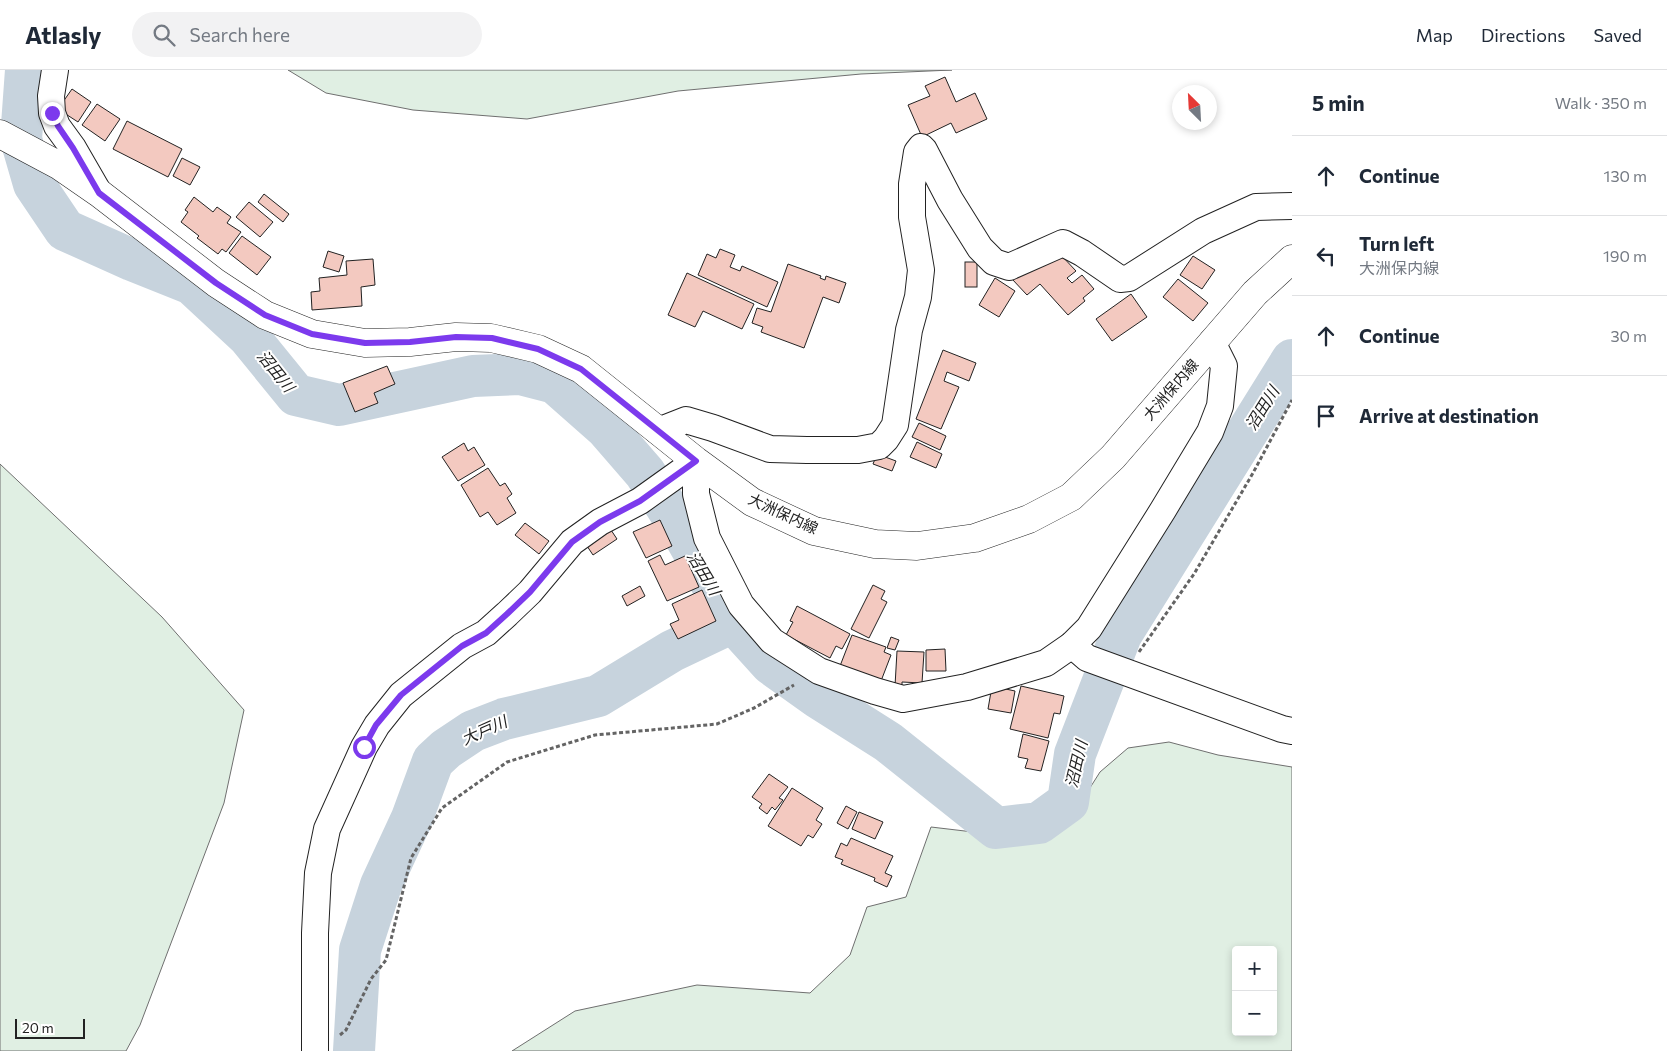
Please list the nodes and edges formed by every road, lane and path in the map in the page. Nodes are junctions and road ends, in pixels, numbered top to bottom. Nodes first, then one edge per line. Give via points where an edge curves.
1 (55, 70) edge
2 (0, 134) edge
3 (99, 193) junction
4 (1292, 206) edge
5 (1292, 259) edge
6 (1212, 342) junction
7 (1292, 400) edge
8 (658, 431) junction
9 (696, 461) junction
10 (1080, 652) junction
11 (819, 671) junction
12 (1125, 672) junction
13 (1292, 731) edge
14 (324, 1046) edge

1 - 3 street via 52,113
2 - 3 main road, 大洲保内線 via 60,166
3 - 8 main road, 大洲保内線 via 216,283 265,315 312,334 365,343 492,338 538,349 581,369
4 - 8 street via 1256,207 1203,231 1129,278 1120,279 1064,243 1009,267 994,262 980,248 921,147 916,152 912,184 912,217 921,270 918,297 909,330 895,425 886,439 879,446 858,450 770,449 686,420
5 - 6 main road, 大洲保内線
6 - 9 main road, 大洲保内線 via 1113,458 1071,497 1028,519 975,538 916,546 875,544 814,531 752,502
6 - 10 street via 1224,366 1220,406 1210,432 1088,628
7 - 12 path via 1194,574
8 - 9 main road, 大洲保内線
9 - 11 street via 696,494 707,538 741,605 772,641
9 - 14 street via 640,501 600,522 572,542 507,614 401,695 376,725 327,829 318,873 315,933
10 - 11 street via 967,687 903,699
10 - 12 street
11 - 14 path via 754,708 717,724 595,735 507,762 442,808 411,858 386,960 371,979 346,1030
12 - 13 street

